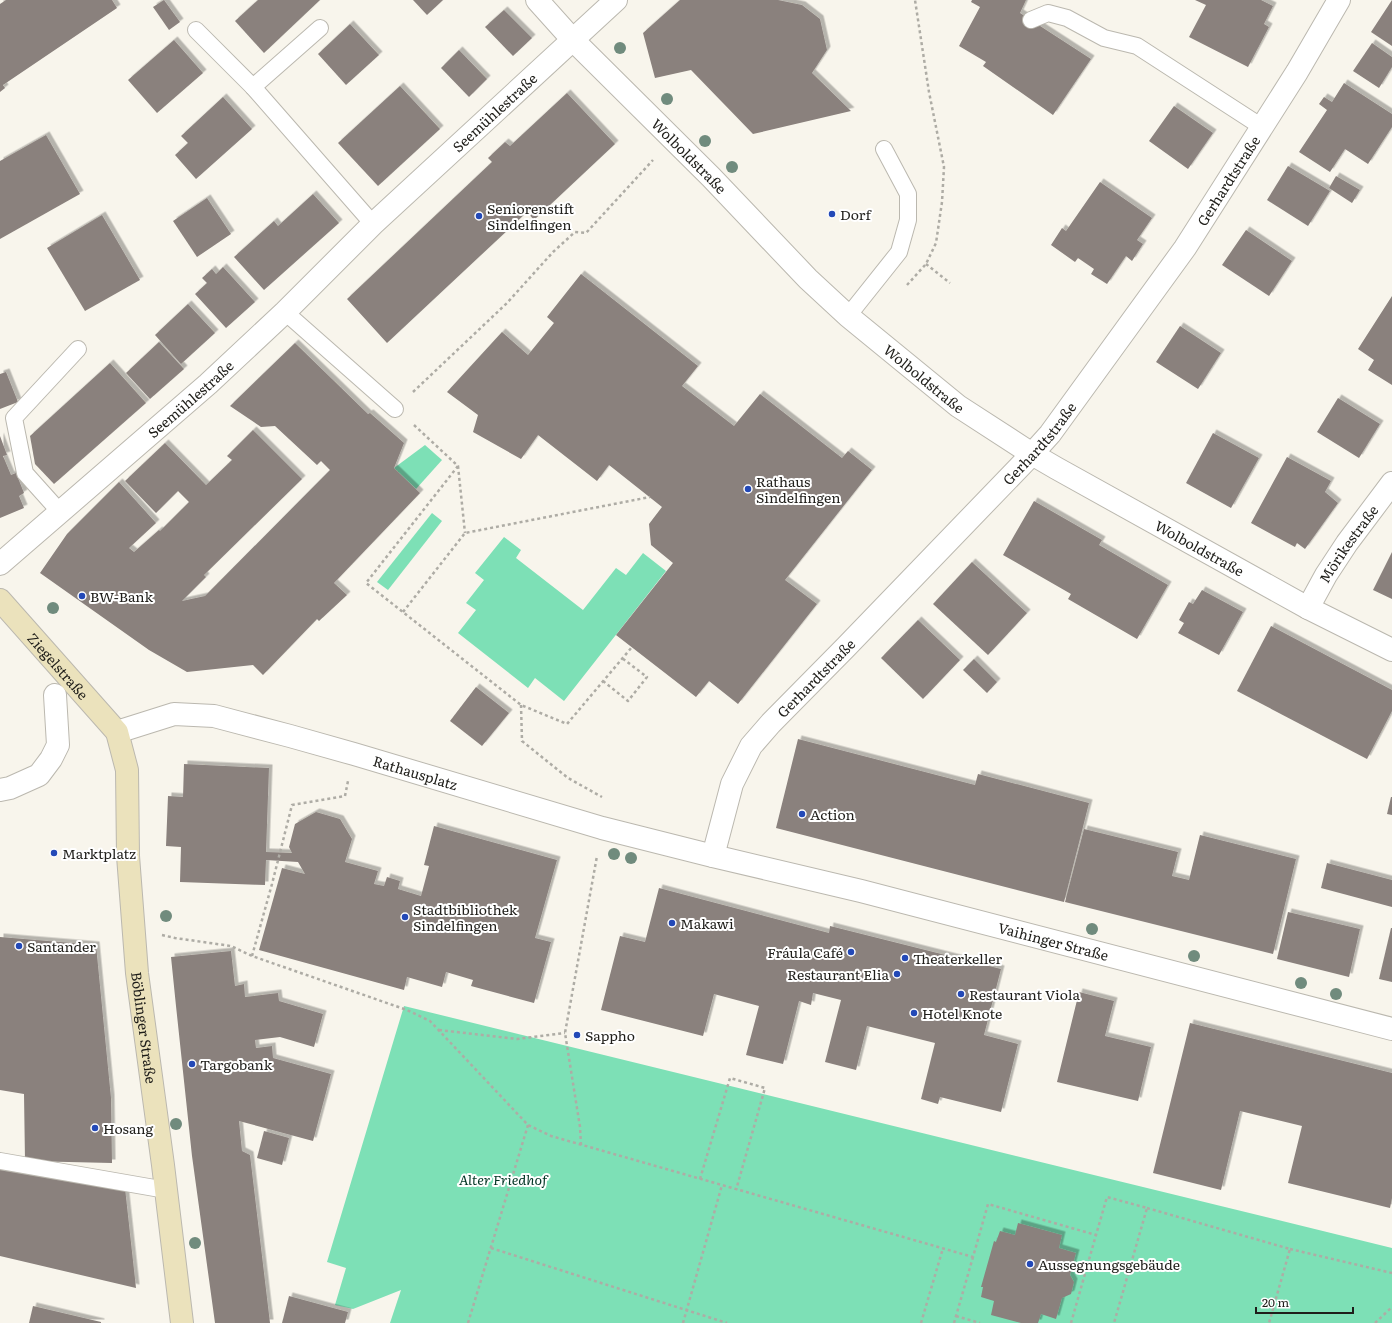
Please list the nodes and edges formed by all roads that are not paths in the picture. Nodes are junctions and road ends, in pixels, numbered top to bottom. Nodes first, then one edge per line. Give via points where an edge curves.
1 (536, 0) edge
2 (616, 0) edge
3 (1339, 0) edge
4 (1031, 20) dead end
5 (320, 28) dead end
6 (196, 30) dead end
7 (572, 39) junction
8 (253, 87) junction
9 (1262, 127) junction
10 (884, 149) dead end
11 (373, 224) junction
12 (284, 312) junction
13 (848, 316) junction
14 (78, 349) dead end
15 (395, 409) dead end
16 (1032, 454) junction
17 (1392, 483) edge
18 (60, 512) junction
19 (0, 564) edge
20 (0, 600) edge
21 (1308, 608) junction
22 (1392, 650) edge
23 (55, 695) dead end
24 (117, 732) junction
25 (0, 790) edge
26 (713, 856) junction
27 (1392, 1029) edge
28 (0, 1161) edge
29 (166, 1190) junction
30 (182, 1323) edge

1 - 7 street, Wolboldstraße
2 - 7 street, Seemühlestraße
3 - 9 street, Gerhardtstraße
4 - 9 lane via 1048,13 1067,18 1104,38 1137,46
5 - 8 lane
6 - 8 lane
7 - 11 street, Seemühlestraße
7 - 13 street, Wolboldstraße via 808,279
8 - 11 lane
9 - 16 street, Gerhardtstraße via 1185,248 1050,434
10 - 13 lane via 908,194 908,220 899,252
11 - 12 street, Seemühlestraße
12 - 15 lane
12 - 18 street, Seemühlestraße via 208,384
13 - 16 street, Wolboldstraße via 958,406
14 - 18 lane via 14,418 26,473
16 - 21 street, Wolboldstraße
16 - 26 street, Gerhardtstraße via 771,722 751,746 732,784
17 - 21 street, Mörikestraße via 1326,575
18 - 19 street, Seemühlestraße
20 - 24 main road, Ziegelstraße
21 - 22 street, Wolboldstraße
23 - 25 street via 58,745 51,759 39,775
24 - 26 street, Rathausplatz via 174,714 214,716 361,756 602,828
24 - 29 main road, Böblinger Straße via 126,770 128,856 137,973
26 - 27 street, Vaihinger Straße via 868,893
28 - 29 lane
29 - 30 main road, Böblinger Straße

